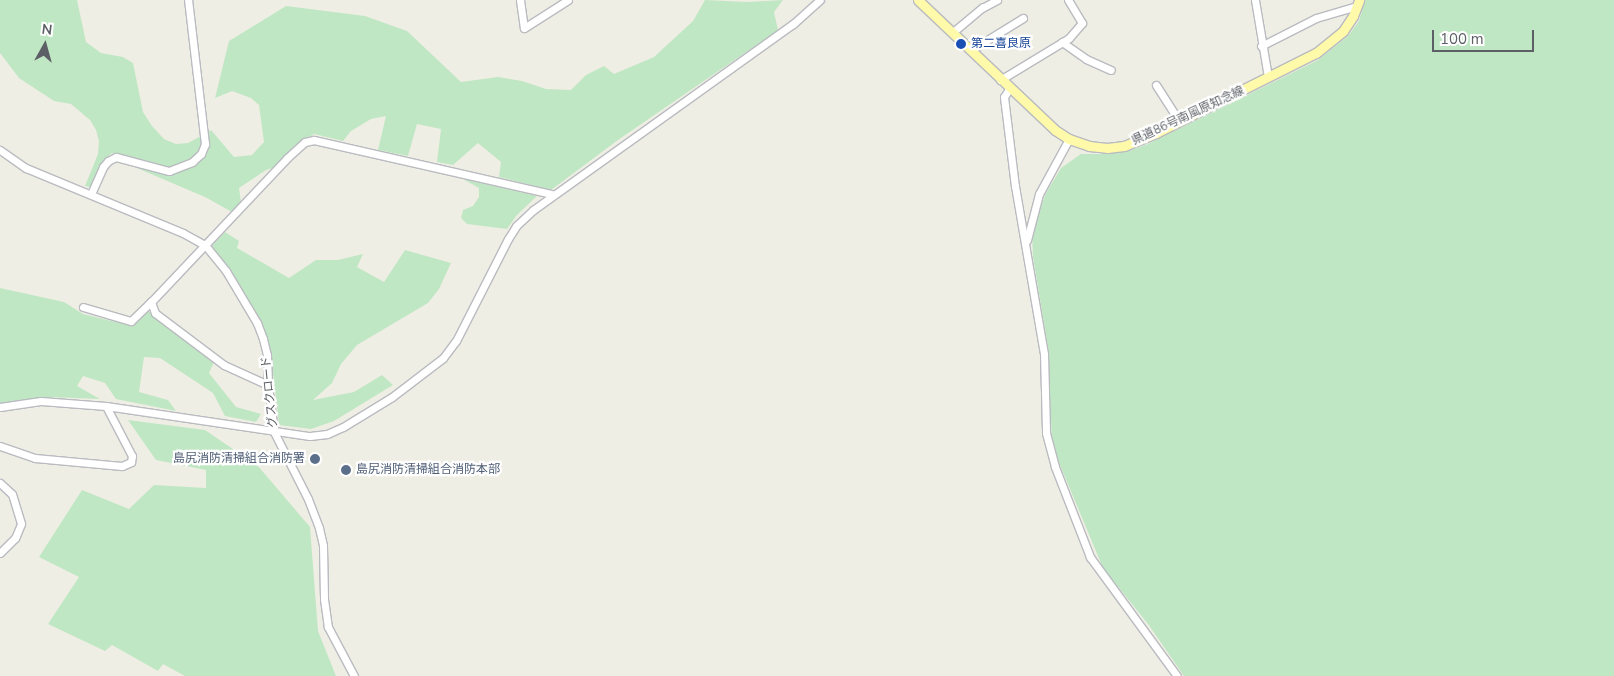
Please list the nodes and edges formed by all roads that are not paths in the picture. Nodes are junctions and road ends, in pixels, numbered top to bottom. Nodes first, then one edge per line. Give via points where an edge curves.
1 (188, 0) edge
2 (520, 0) edge
3 (568, 0) edge
4 (820, 0) edge
5 (918, 0) edge
6 (997, 0) edge
7 (1068, 0) edge
8 (1255, 0) edge
9 (1358, 3) edge
10 (1023, 18) dead end
11 (952, 32) junction
12 (1062, 42) junction
13 (1262, 46) junction
14 (971, 50) junction
15 (1112, 70) dead end
16 (1268, 77) junction
17 (1000, 80) junction
18 (1156, 85) dead end
19 (1009, 89) junction
20 (1179, 121) junction
21 (1069, 139) junction
22 (0, 150) edge
23 (91, 194) junction
24 (552, 194) junction
25 (1026, 243) junction
26 (205, 245) junction
27 (151, 302) junction
28 (83, 307) dead end
29 (268, 385) junction
30 (106, 406) junction
31 (0, 408) edge
32 (274, 432) junction
33 (0, 446) edge
34 (0, 484) edge
35 (0, 553) edge
36 (354, 676) edge
37 (1177, 676) edge

1 - 23 street via 205,144 201,154 192,162 169,171 116,157 103,167
2 - 3 street via 524,28
4 - 24 street via 793,24
5 - 11 main road, 県道86号南風原知念線
6 - 11 street
7 - 12 street via 1082,23
8 - 13 street
9 - 13 street via 1316,18
9 - 16 main road, 県道86号南風原知念線 via 1348,25 1328,46
10 - 14 street
11 - 14 main road, 県道86号南風原知念線
12 - 15 street via 1086,59
12 - 17 street
13 - 16 street
14 - 17 main road, 県道86号南風原知念線
16 - 20 main road, 県道86号南風原知念線
17 - 19 main road, 県道86号南風原知念線
18 - 20 street
19 - 21 main road, 県道86号南風原知念線
19 - 25 street via 1004,96
20 - 21 main road, 県道86号南風原知念線 via 1124,146 1089,146
21 - 25 street via 1039,194
22 - 23 street, グスクロード via 26,168
23 - 26 street, グスクロード
24 - 26 street via 314,140 305,142 287,158
24 - 32 street via 516,226 456,341 443,358 392,397 343,427 327,434 310,436
25 - 37 street via 1044,354 1046,433 1055,467 1090,557
26 - 27 street
26 - 29 street, グスクロード via 226,271 257,323 267,355
27 - 28 street via 131,321
27 - 29 street via 155,313 224,365
29 - 32 street, グスクロード
30 - 31 street via 41,401
30 - 32 street
30 - 33 street via 132,456 131,462 122,466 35,458
32 - 36 street, グスクロード via 319,528 328,627
34 - 35 street via 12,494 21,524 15,538

